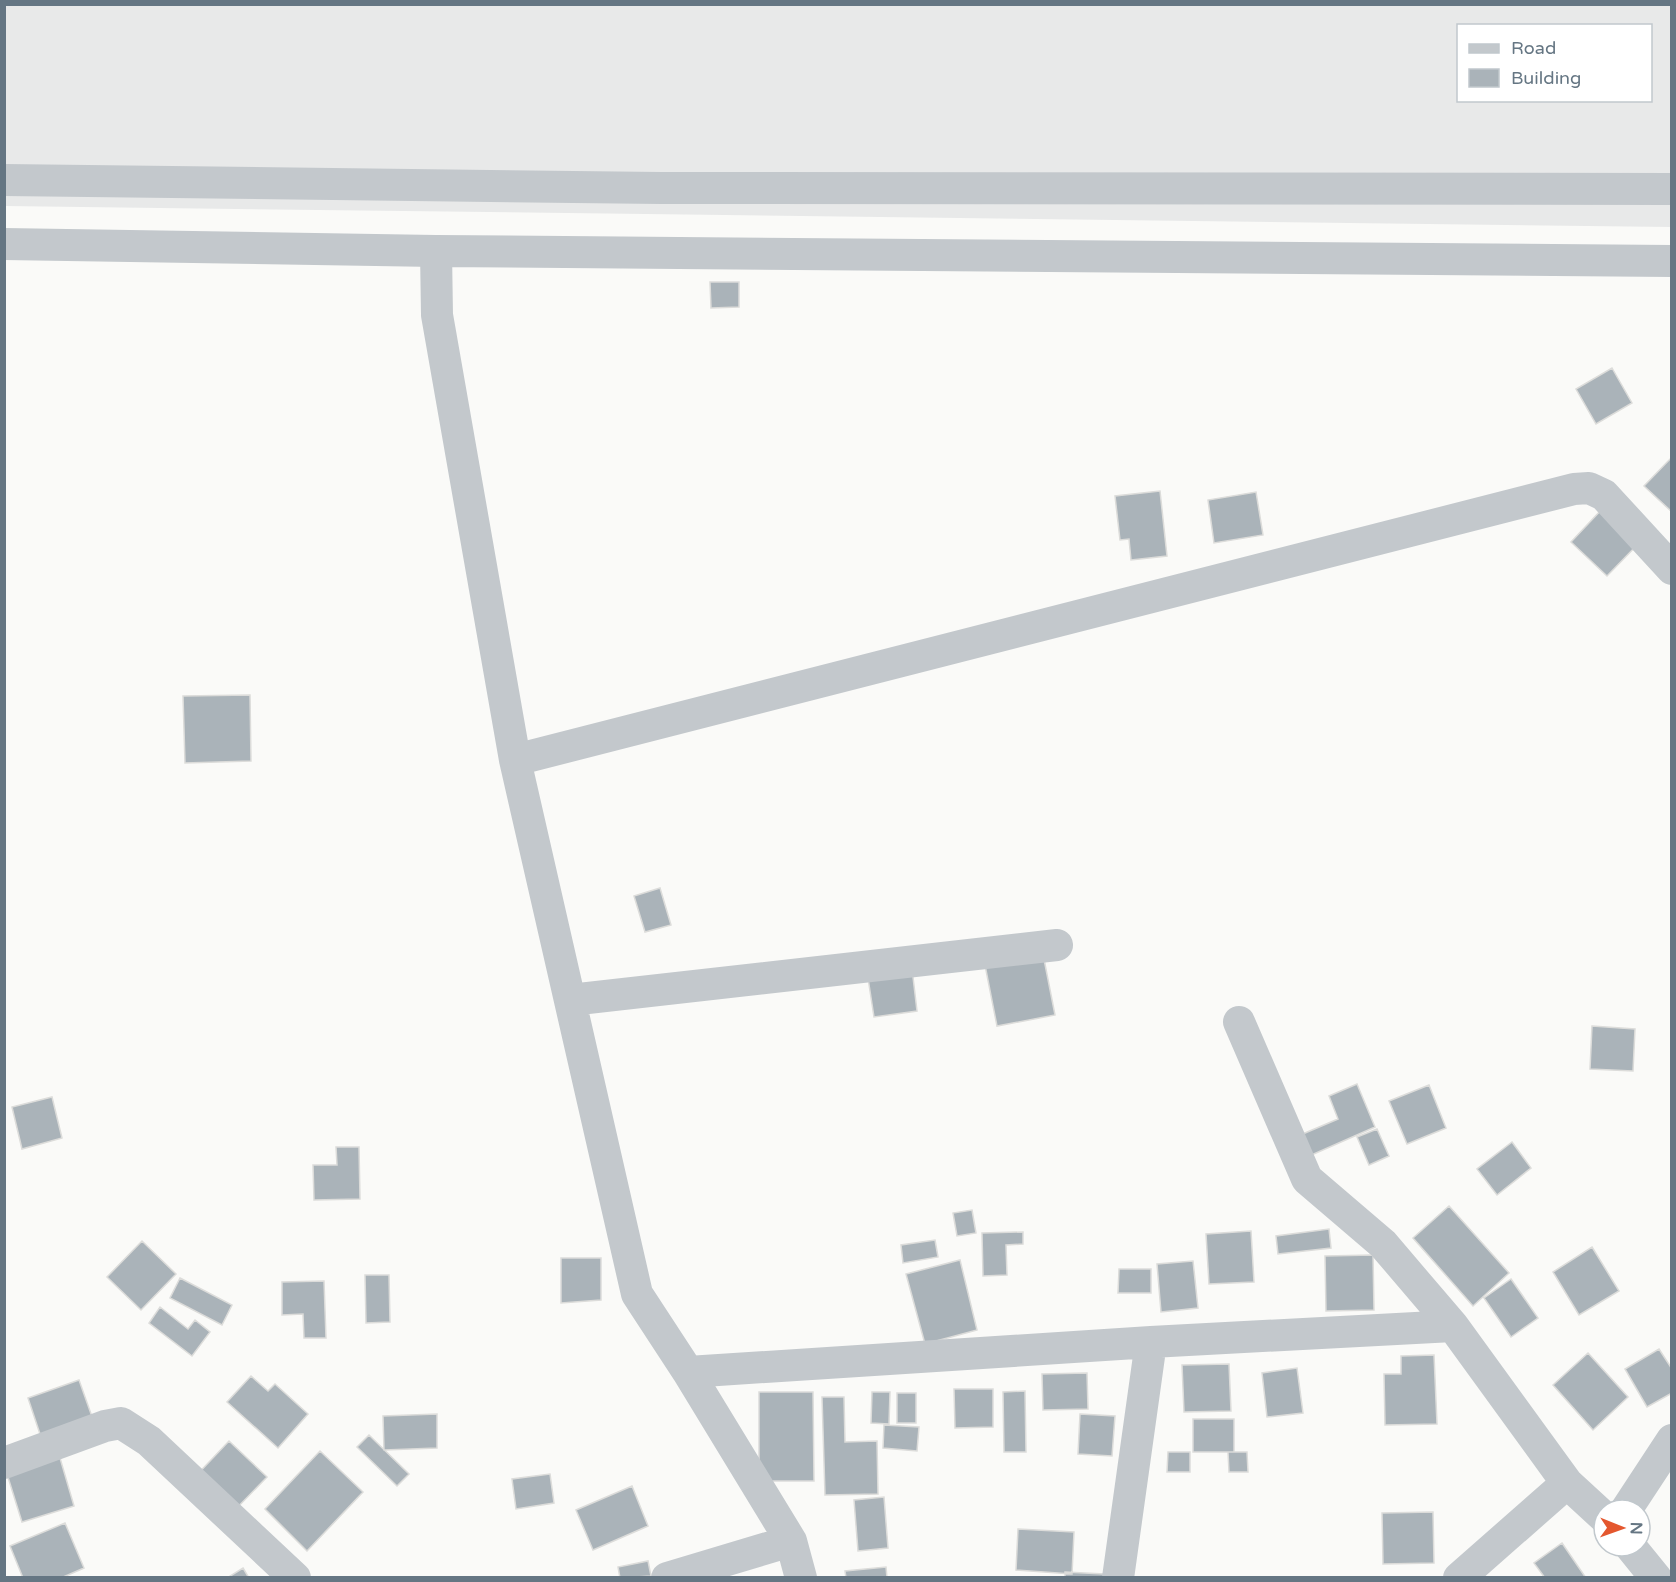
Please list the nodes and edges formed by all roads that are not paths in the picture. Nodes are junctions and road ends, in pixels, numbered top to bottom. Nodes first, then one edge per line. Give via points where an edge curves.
1 (4, 180) edge
2 (1671, 189) edge
3 (4, 243) edge
4 (435, 252) junction
5 (1671, 261) edge
6 (1671, 569) edge
7 (516, 760) junction
8 (1057, 945) dead end
9 (570, 1000) junction
10 (1239, 1022) dead end
11 (1453, 1326) junction
12 (1151, 1342) junction
13 (688, 1372) junction
14 (1671, 1440) edge
15 (4, 1463) edge
16 (1567, 1483) junction
17 (1634, 1498) edge
18 (1592, 1506) edge
19 (791, 1541) junction
20 (1640, 1558) edge
21 (295, 1578) edge
22 (667, 1578) edge
23 (801, 1578) edge
24 (1118, 1578) edge
25 (1459, 1578) edge
26 (1656, 1578) edge

1 - 2 street via 662,188
3 - 4 street
4 - 5 street
4 - 7 street via 437,315
6 - 7 street via 1604,495 1589,488 1574,489
7 - 9 street
8 - 9 street
9 - 13 street via 637,1294
10 - 11 street via 1307,1179 1383,1244
11 - 12 street
11 - 16 street
12 - 13 street
12 - 24 street
13 - 19 street
14 - 17 street
15 - 21 street via 121,1423 149,1441
16 - 18 street
16 - 25 street
19 - 22 street
19 - 23 street
20 - 26 street

